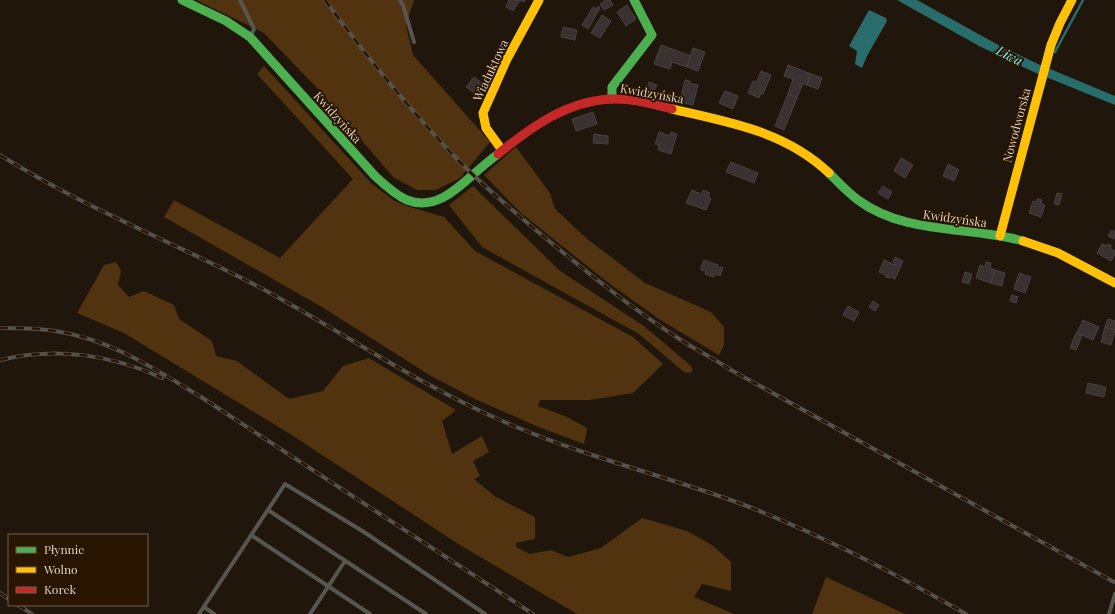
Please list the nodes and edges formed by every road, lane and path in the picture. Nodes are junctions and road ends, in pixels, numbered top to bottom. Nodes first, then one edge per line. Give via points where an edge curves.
1 (182, 0) edge
2 (240, 0) edge
3 (400, 0) edge
4 (539, 0) edge
5 (634, 0) edge
6 (1072, 0) edge
7 (250, 36) junction
8 (414, 42) dead end
9 (612, 99) junction
10 (502, 150) junction
11 (1000, 236) junction
12 (1115, 283) edge
13 (268, 510) junction
14 (251, 536) junction
15 (345, 561) junction
16 (328, 586) junction
17 (1115, 594) edge
18 (204, 607) junction
19 (199, 614) edge
20 (214, 614) edge
21 (310, 614) edge
22 (370, 614) edge
23 (425, 614) edge
24 (485, 614) edge
25 (1108, 614) edge

1 - 7 street, Kwidzyńska via 226,21
2 - 7 lane via 254,29
3 - 8 lane
4 - 10 street, Wiaduktowa via 507,59 483,113 486,128
5 - 9 street via 652,35 612,86
6 - 11 street, Nowodworska via 1051,45
7 - 10 street, Kwidzyńska via 394,194 417,202 439,200 453,192
9 - 10 street, Kwidzyńska via 588,102 568,109 543,121
9 - 11 street, Kwidzyńska via 625,99 733,121 756,129 792,145 814,159 858,199 881,213 922,226
11 - 12 street, Kwidzyńska via 1042,247
13 - 14 lane
13 - 15 lane
13 - 24 lane via 284,484 364,532
14 - 16 lane
14 - 18 lane
15 - 16 lane
15 - 23 lane
16 - 21 lane
16 - 22 lane
17 - 25 lane
18 - 19 lane
18 - 20 lane

